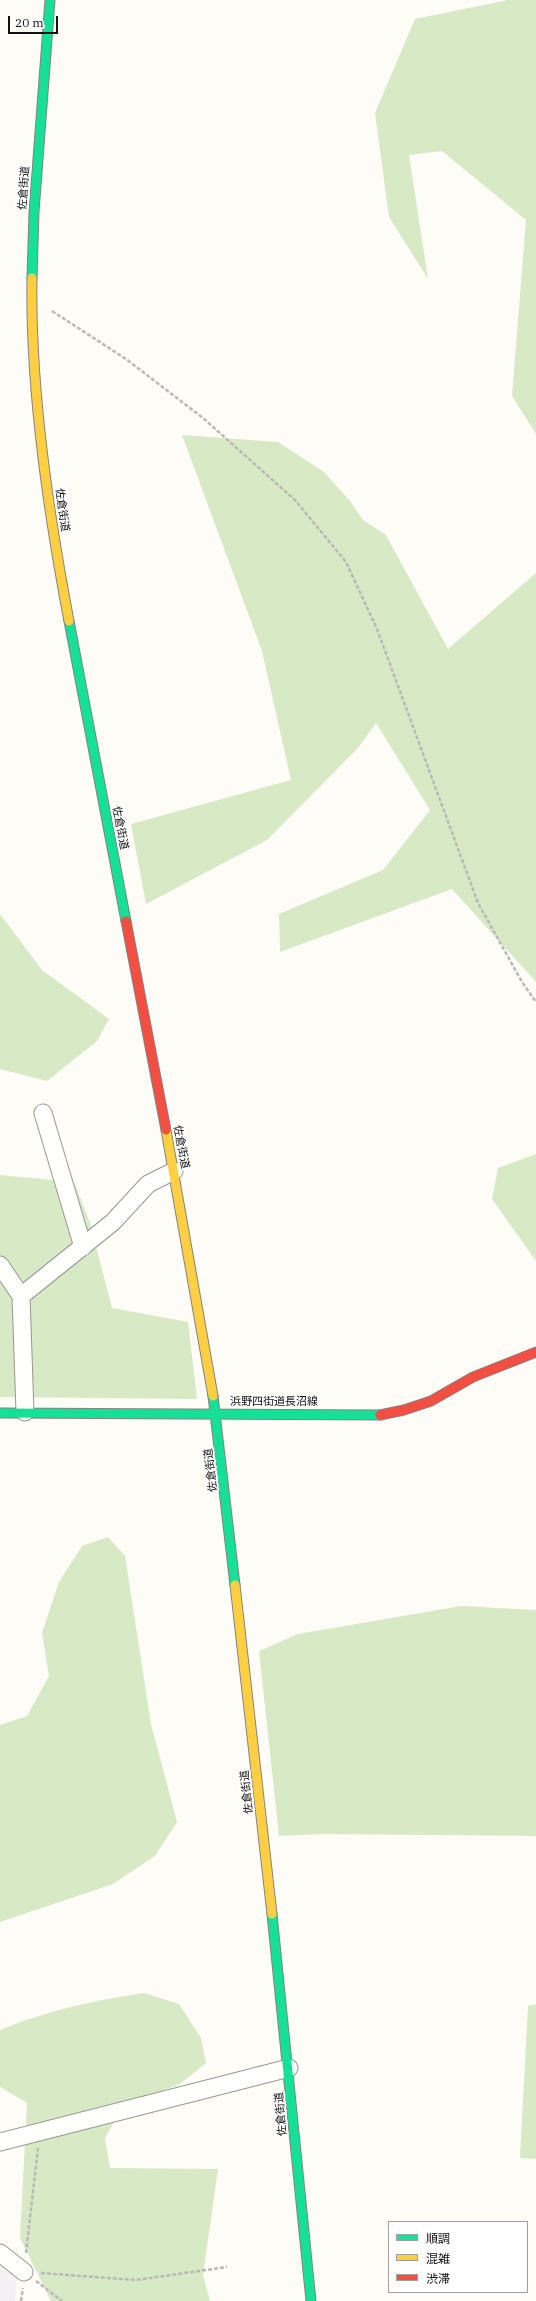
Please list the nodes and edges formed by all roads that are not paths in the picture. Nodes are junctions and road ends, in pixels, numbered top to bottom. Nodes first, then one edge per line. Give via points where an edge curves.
1 (50, 0) edge
2 (43, 1113) dead end
3 (174, 1171) junction
4 (83, 1247) junction
5 (0, 1265) edge
6 (21, 1296) junction
7 (536, 1352) edge
8 (25, 1412) junction
9 (0, 1413) edge
10 (216, 1415) junction
11 (289, 2068) junction
12 (0, 2142) edge
13 (0, 2253) edge
14 (24, 2272) road end
15 (311, 2301) edge

1 - 3 main road, 佐倉街道 via 34,212 32,298 36,388 56,552
2 - 4 street
3 - 4 street via 148,1184 113,1222
3 - 10 main road, 佐倉街道
4 - 6 street
5 - 6 street
6 - 8 street
7 - 10 main road, 浜野四街道長沼線 via 474,1377 431,1401 379,1415
8 - 9 main road, 浜野四街道長沼線
8 - 10 main road, 浜野四街道長沼線 via 184,1412
10 - 11 main road, 佐倉街道
11 - 12 street
11 - 15 main road, 佐倉街道
13 - 14 street

